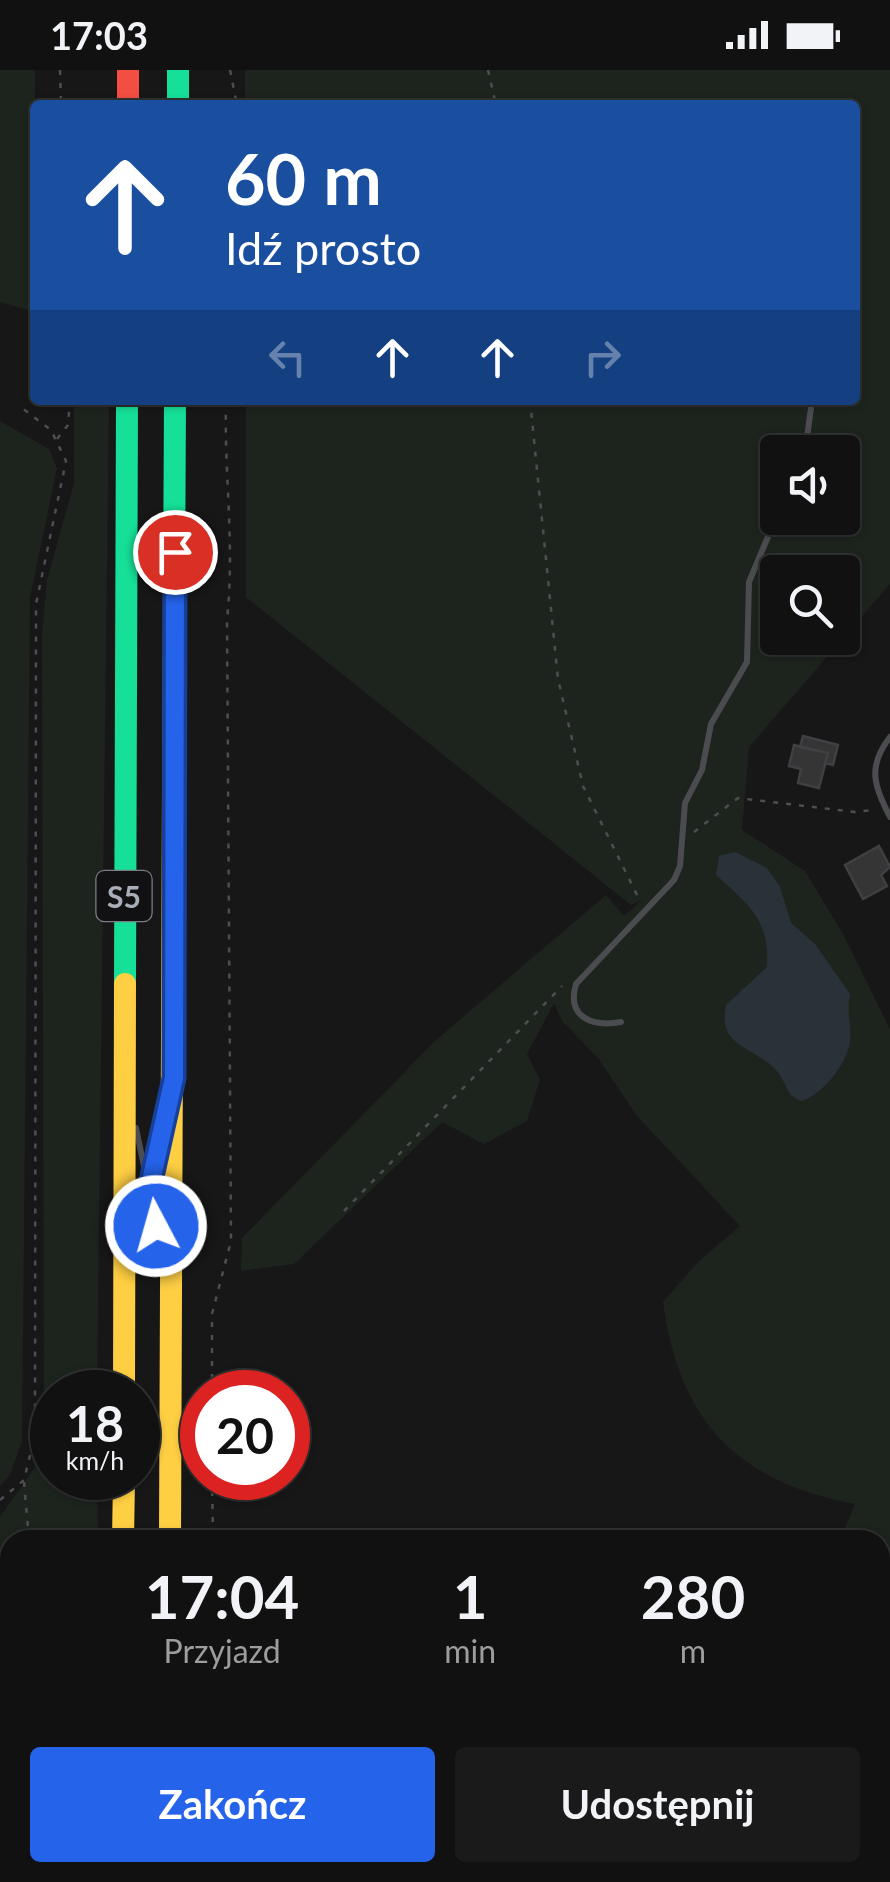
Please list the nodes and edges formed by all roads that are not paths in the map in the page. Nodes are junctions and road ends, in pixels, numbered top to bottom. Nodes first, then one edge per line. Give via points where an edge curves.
1 (128, 70) edge
2 (178, 70) edge
3 (128, 100) edge
4 (178, 100) edge
5 (126, 405) edge
6 (176, 405) edge
7 (811, 408) dead end
8 (808, 435) edge
9 (769, 535) edge
10 (890, 737) edge
11 (890, 816) edge
12 (621, 1022) dead end
13 (125, 1078) junction
14 (174, 1078) junction
15 (149, 1190) junction
16 (125, 1298) junction
17 (172, 1298) junction
18 (124, 1370) edge
19 (124, 1500) edge
20 (123, 1530) edge
21 (170, 1530) edge

1 - 3 highway
2 - 4 highway
5 - 13 highway, S5
6 - 14 highway, S5
7 - 8 lane
9 - 12 lane via 749,582 747,662 711,724 702,770 686,803 674,880 576,984 574,1007 582,1018
10 - 11 lane via 872,780
13 - 15 lane
13 - 16 highway, S5
14 - 15 lane
14 - 17 highway, S5
15 - 16 lane
15 - 17 lane
16 - 18 highway, S5
17 - 21 highway, S5
19 - 20 highway

